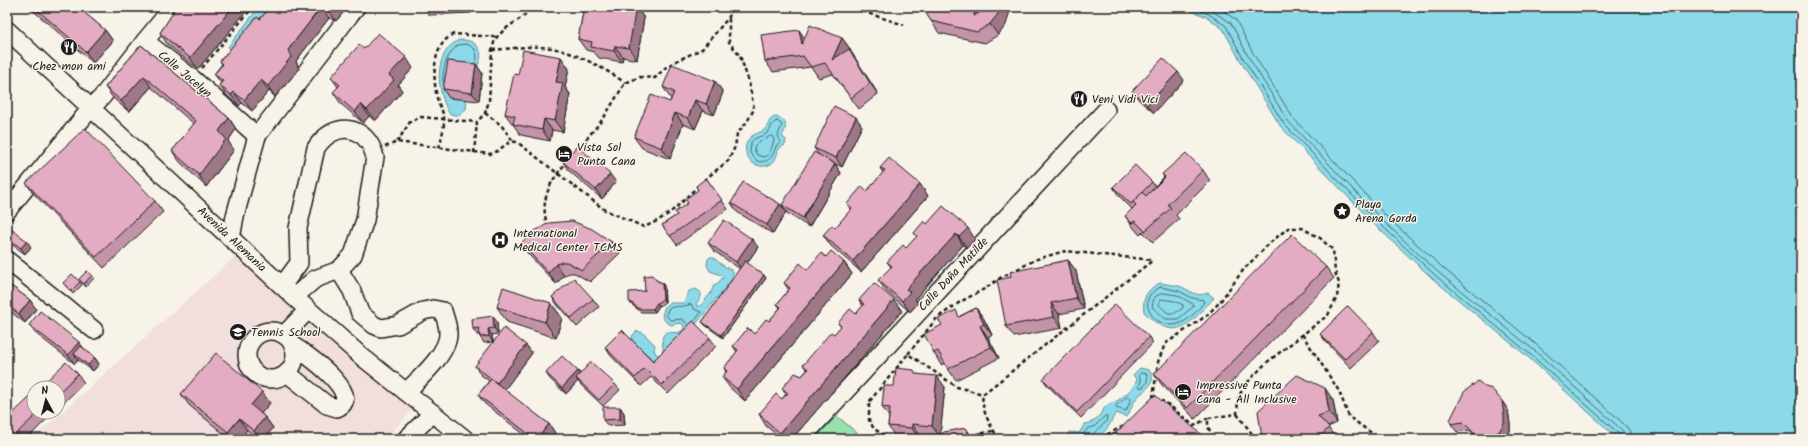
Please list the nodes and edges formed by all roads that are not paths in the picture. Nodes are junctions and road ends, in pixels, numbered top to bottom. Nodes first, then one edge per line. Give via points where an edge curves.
1 (173, 7) edge
2 (356, 7) edge
3 (7, 30) edge
4 (145, 41) junction
5 (91, 108) junction
6 (1106, 110) dead end
7 (257, 136) junction
8 (7, 211) edge
9 (231, 239) junction
10 (7, 260) edge
11 (340, 270) junction
12 (282, 286) junction
13 (294, 297) junction
14 (308, 310) junction
15 (94, 330) dead end
16 (289, 340) junction
17 (287, 373) junction
18 (406, 392) junction
19 (433, 413) junction
20 (406, 439) edge
21 (465, 439) edge
22 (801, 439) edge

1 - 4 street
2 - 7 street
3 - 5 street, Avenida Alemania
4 - 5 street
4 - 7 street, Calle Jocelyn
5 - 8 street
5 - 9 street, Avenida Alemania
6 - 22 street, Calle Doña Matilde
7 - 9 street
9 - 12 street, Avenida Alemania
10 - 15 street
11 - 12 street via 353,255 365,220 374,168 374,152 367,139 359,132 349,129 334,131 321,139 316,148 298,228 299,263
11 - 13 street via 315,278
11 - 18 street via 352,291 360,313 381,328 398,325 423,311 443,311 449,333 445,347
12 - 13 street, Avenida Alemania
13 - 14 street, Avenida Alemania
14 - 16 street
14 - 18 street, Avenida Alemania
16 - 17 street via 295,359
16 - 17 street via 271,331 258,335 249,345 247,358 252,371 264,378 277,379
16 - 17 street via 340,386 343,404 336,408 327,405
18 - 19 street, Avenida Alemania
19 - 20 street
19 - 21 street, Avenida Alemania

